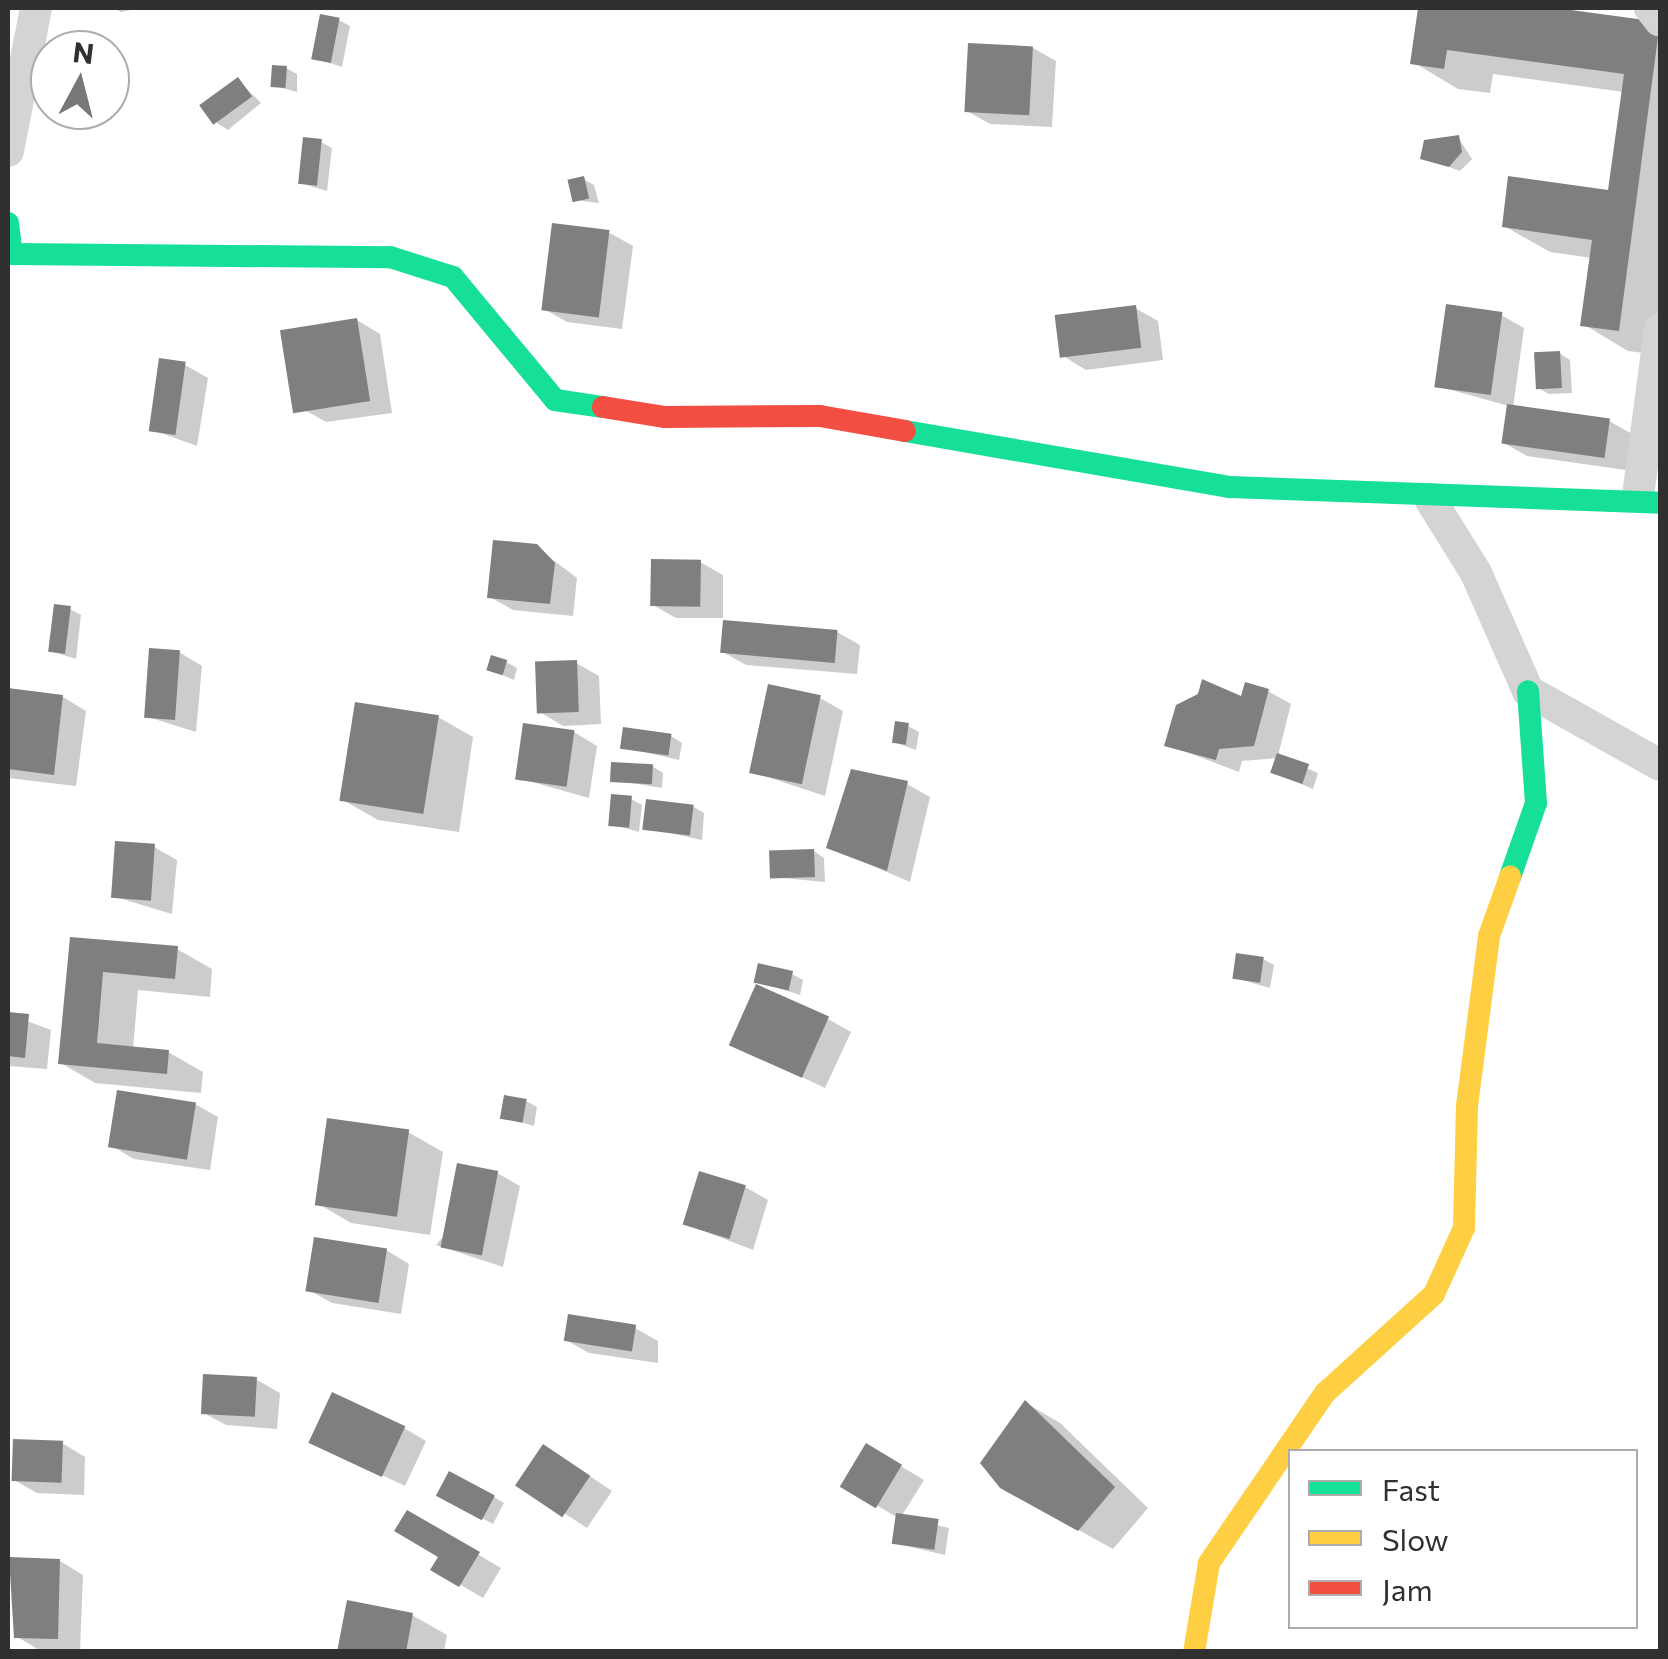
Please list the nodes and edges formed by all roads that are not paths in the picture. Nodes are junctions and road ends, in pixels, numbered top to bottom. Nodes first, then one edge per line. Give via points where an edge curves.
1 (36, 8) edge
2 (1650, 8) edge
3 (1660, 21) edge
4 (8, 151) edge
5 (8, 223) edge
6 (1660, 328) edge
7 (1430, 499) junction
8 (1649, 500) edge
9 (1528, 692) junction
10 (1646, 749) edge
11 (1660, 765) edge
12 (1194, 1652) edge

1 - 4 street
2 - 3 street
5 - 7 street via 12,254 390,256 453,278 555,400 665,417 820,416 1106,470
6 - 8 street
7 - 8 street
7 - 9 street via 1476,573
9 - 10 street
9 - 12 street via 1536,804 1489,936 1467,1106 1464,1228 1434,1294 1325,1393 1208,1563
10 - 11 street

